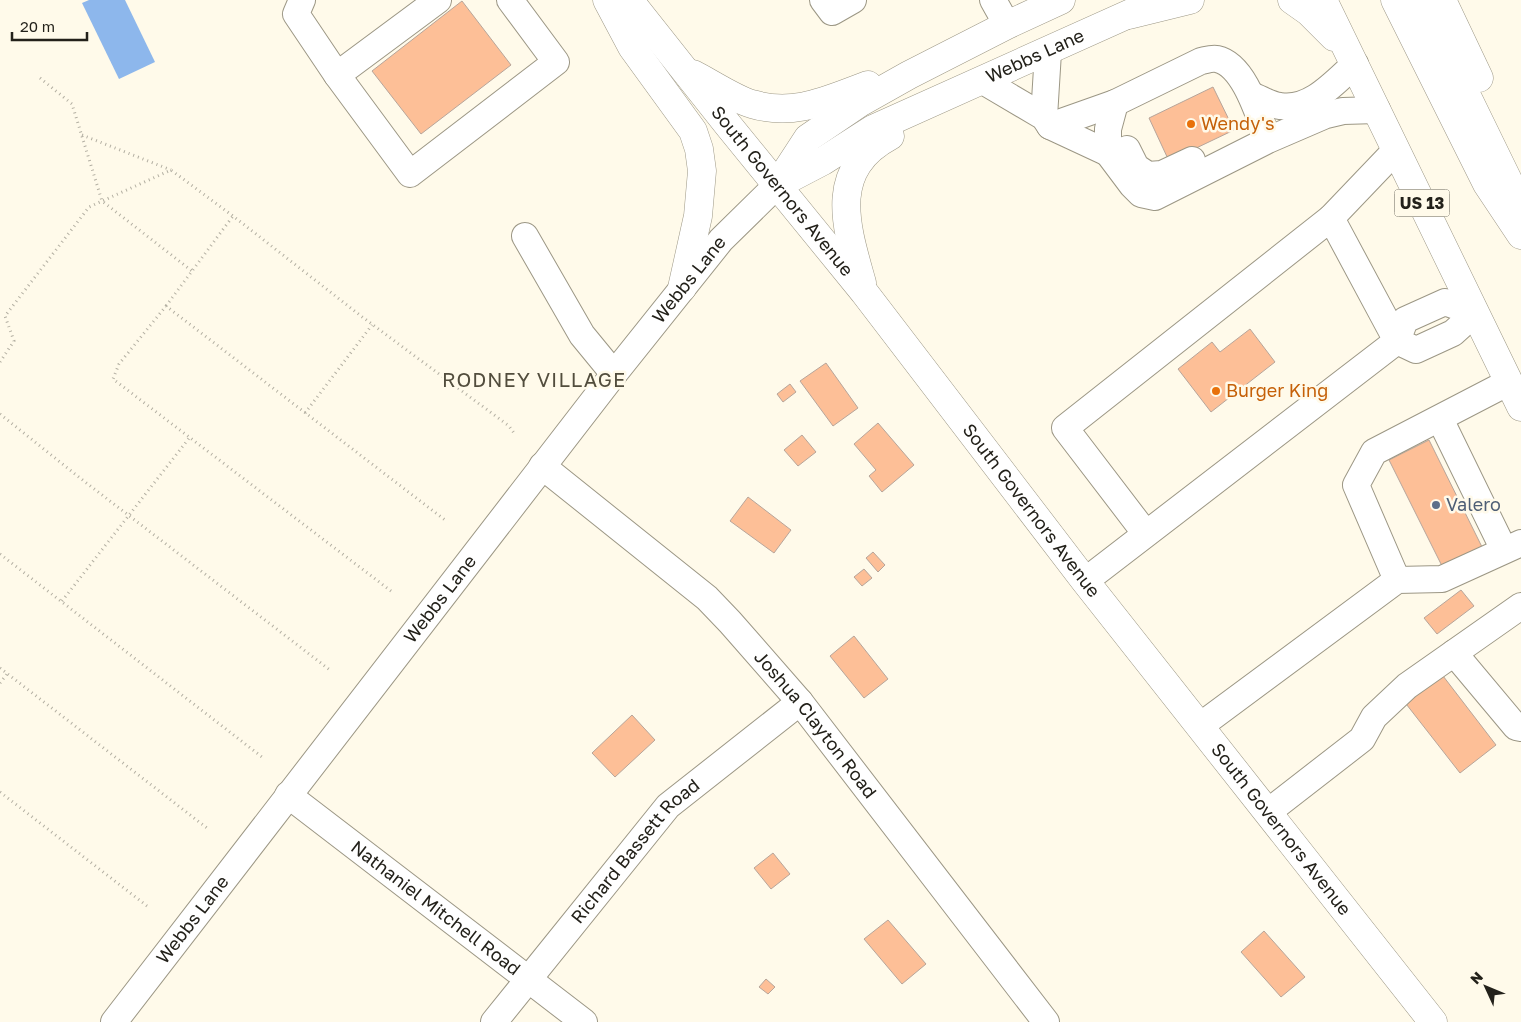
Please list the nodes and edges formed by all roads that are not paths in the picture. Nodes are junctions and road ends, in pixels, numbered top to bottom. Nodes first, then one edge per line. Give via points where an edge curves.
1 (302, 0) edge
2 (438, 0) edge
3 (510, 0) edge
4 (606, 0) edge
5 (629, 0) edge
6 (823, 0) edge
7 (852, 0) edge
8 (993, 0) edge
9 (1061, 0) edge
10 (1161, 0) edge
11 (1190, 0) edge
12 (1292, 0) edge
13 (1323, 0) edge
14 (1395, 0) edge
15 (1420, 0) edge
16 (1442, 0) edge
17 (1129, 15) junction
18 (1007, 25) junction
19 (1048, 52) junction
20 (1351, 57) junction
21 (1215, 59) junction
22 (683, 68) junction
23 (338, 75) junction
24 (908, 75) junction
25 (978, 83) junction
26 (1251, 95) junction
27 (1115, 103) junction
28 (1377, 110) junction
29 (1047, 121) junction
30 (1260, 144) junction
31 (1396, 150) junction
32 (1108, 153) junction
33 (1521, 182) edge
34 (777, 185) junction
35 (1521, 207) edge
36 (1331, 218) junction
37 (1521, 235) edge
38 (525, 236) dead end
39 (682, 288) junction
40 (864, 292) junction
41 (1475, 313) junction
42 (1397, 341) junction
43 (614, 374) junction
44 (1509, 382) junction
45 (1521, 407) edge
46 (1440, 419) junction
47 (542, 466) junction
48 (1146, 534) junction
49 (1513, 547) edge
50 (1397, 580) junction
51 (1085, 581) junction
52 (1520, 607) edge
53 (1454, 653) junction
54 (800, 702) junction
55 (1200, 726) junction
56 (1521, 728) edge
57 (288, 795) junction
58 (1268, 812) junction
59 (528, 979) junction
60 (114, 1022) edge
61 (494, 1022) edge
62 (584, 1022) edge
63 (1046, 1022) edge
64 (1433, 1022) edge

1 - 23 street via 296,14
2 - 23 street
3 - 23 street via 556,62 410,174
4 - 39 main road via 632,48 693,132 699,149 702,171 698,216
5 - 22 main road, South Governors Avenue
6 - 7 street via 832,12
8 - 18 street
9 - 18 main road, Webbs Lane
10 - 17 main road, Webbs Lane
11 - 17 main road
12 - 20 main road via 1309,12
13 - 20 main road, US 13
14 - 37 main road via 1487,184
15 - 35 main road
16 - 33 main road via 1488,98
17 - 19 main road, Webbs Lane
18 - 24 main road, Webbs Lane
19 - 25 main road, Webbs Lane
19 - 29 street
20 - 26 street via 1330,86 1303,104 1278,106
20 - 28 main road, US 13
21 - 26 street via 1236,71
21 - 27 street via 1201,61
21 - 30 street via 1207,74 1129,113 1122,126 1124,144 1136,167 1148,175 1162,174 1237,140
22 - 24 main road via 750,104 789,110
22 - 34 main road, South Governors Avenue
24 - 34 main road, Webbs Lane via 808,138
25 - 29 street
25 - 34 main road, Webbs Lane via 873,129
25 - 40 main road via 877,143 852,173 847,190 848,226
26 - 30 street
27 - 29 street
27 - 32 street via 1108,129
28 - 30 street via 1326,115
28 - 31 main road, US 13
29 - 32 street
30 - 32 street via 1154,196 1141,194
31 - 36 street
31 - 41 main road, US 13
34 - 39 street, Webbs Lane via 721,240
34 - 40 main road, South Governors Avenue
36 - 42 street
36 - 48 street via 1065,428
38 - 43 street via 582,335
39 - 43 street, Webbs Lane
40 - 51 main road, South Governors Avenue
41 - 42 street via 1453,333 1416,350
41 - 44 main road, US 13
42 - 48 street
43 - 47 street, Webbs Lane
44 - 45 main road, US 13
44 - 46 street
46 - 49 street
46 - 50 street via 1374,452 1356,485
47 - 54 street, Joshua Clayton Road via 707,598
47 - 57 street, Webbs Lane
48 - 51 street
49 - 50 street via 1442,579
50 - 55 street
51 - 55 main road, South Governors Avenue
52 - 53 street
53 - 56 street via 1516,727
53 - 58 street via 1394,698 1374,717 1362,739
54 - 59 street, Richard Bassett Road via 668,806
54 - 63 street, Joshua Clayton Road
55 - 58 main road, South Governors Avenue
57 - 59 street, Nathaniel Mitchell Road
57 - 60 street, Webbs Lane
58 - 64 main road, South Governors Avenue
59 - 61 street, Richard Bassett Road
59 - 62 street, Nathaniel Mitchell Road

